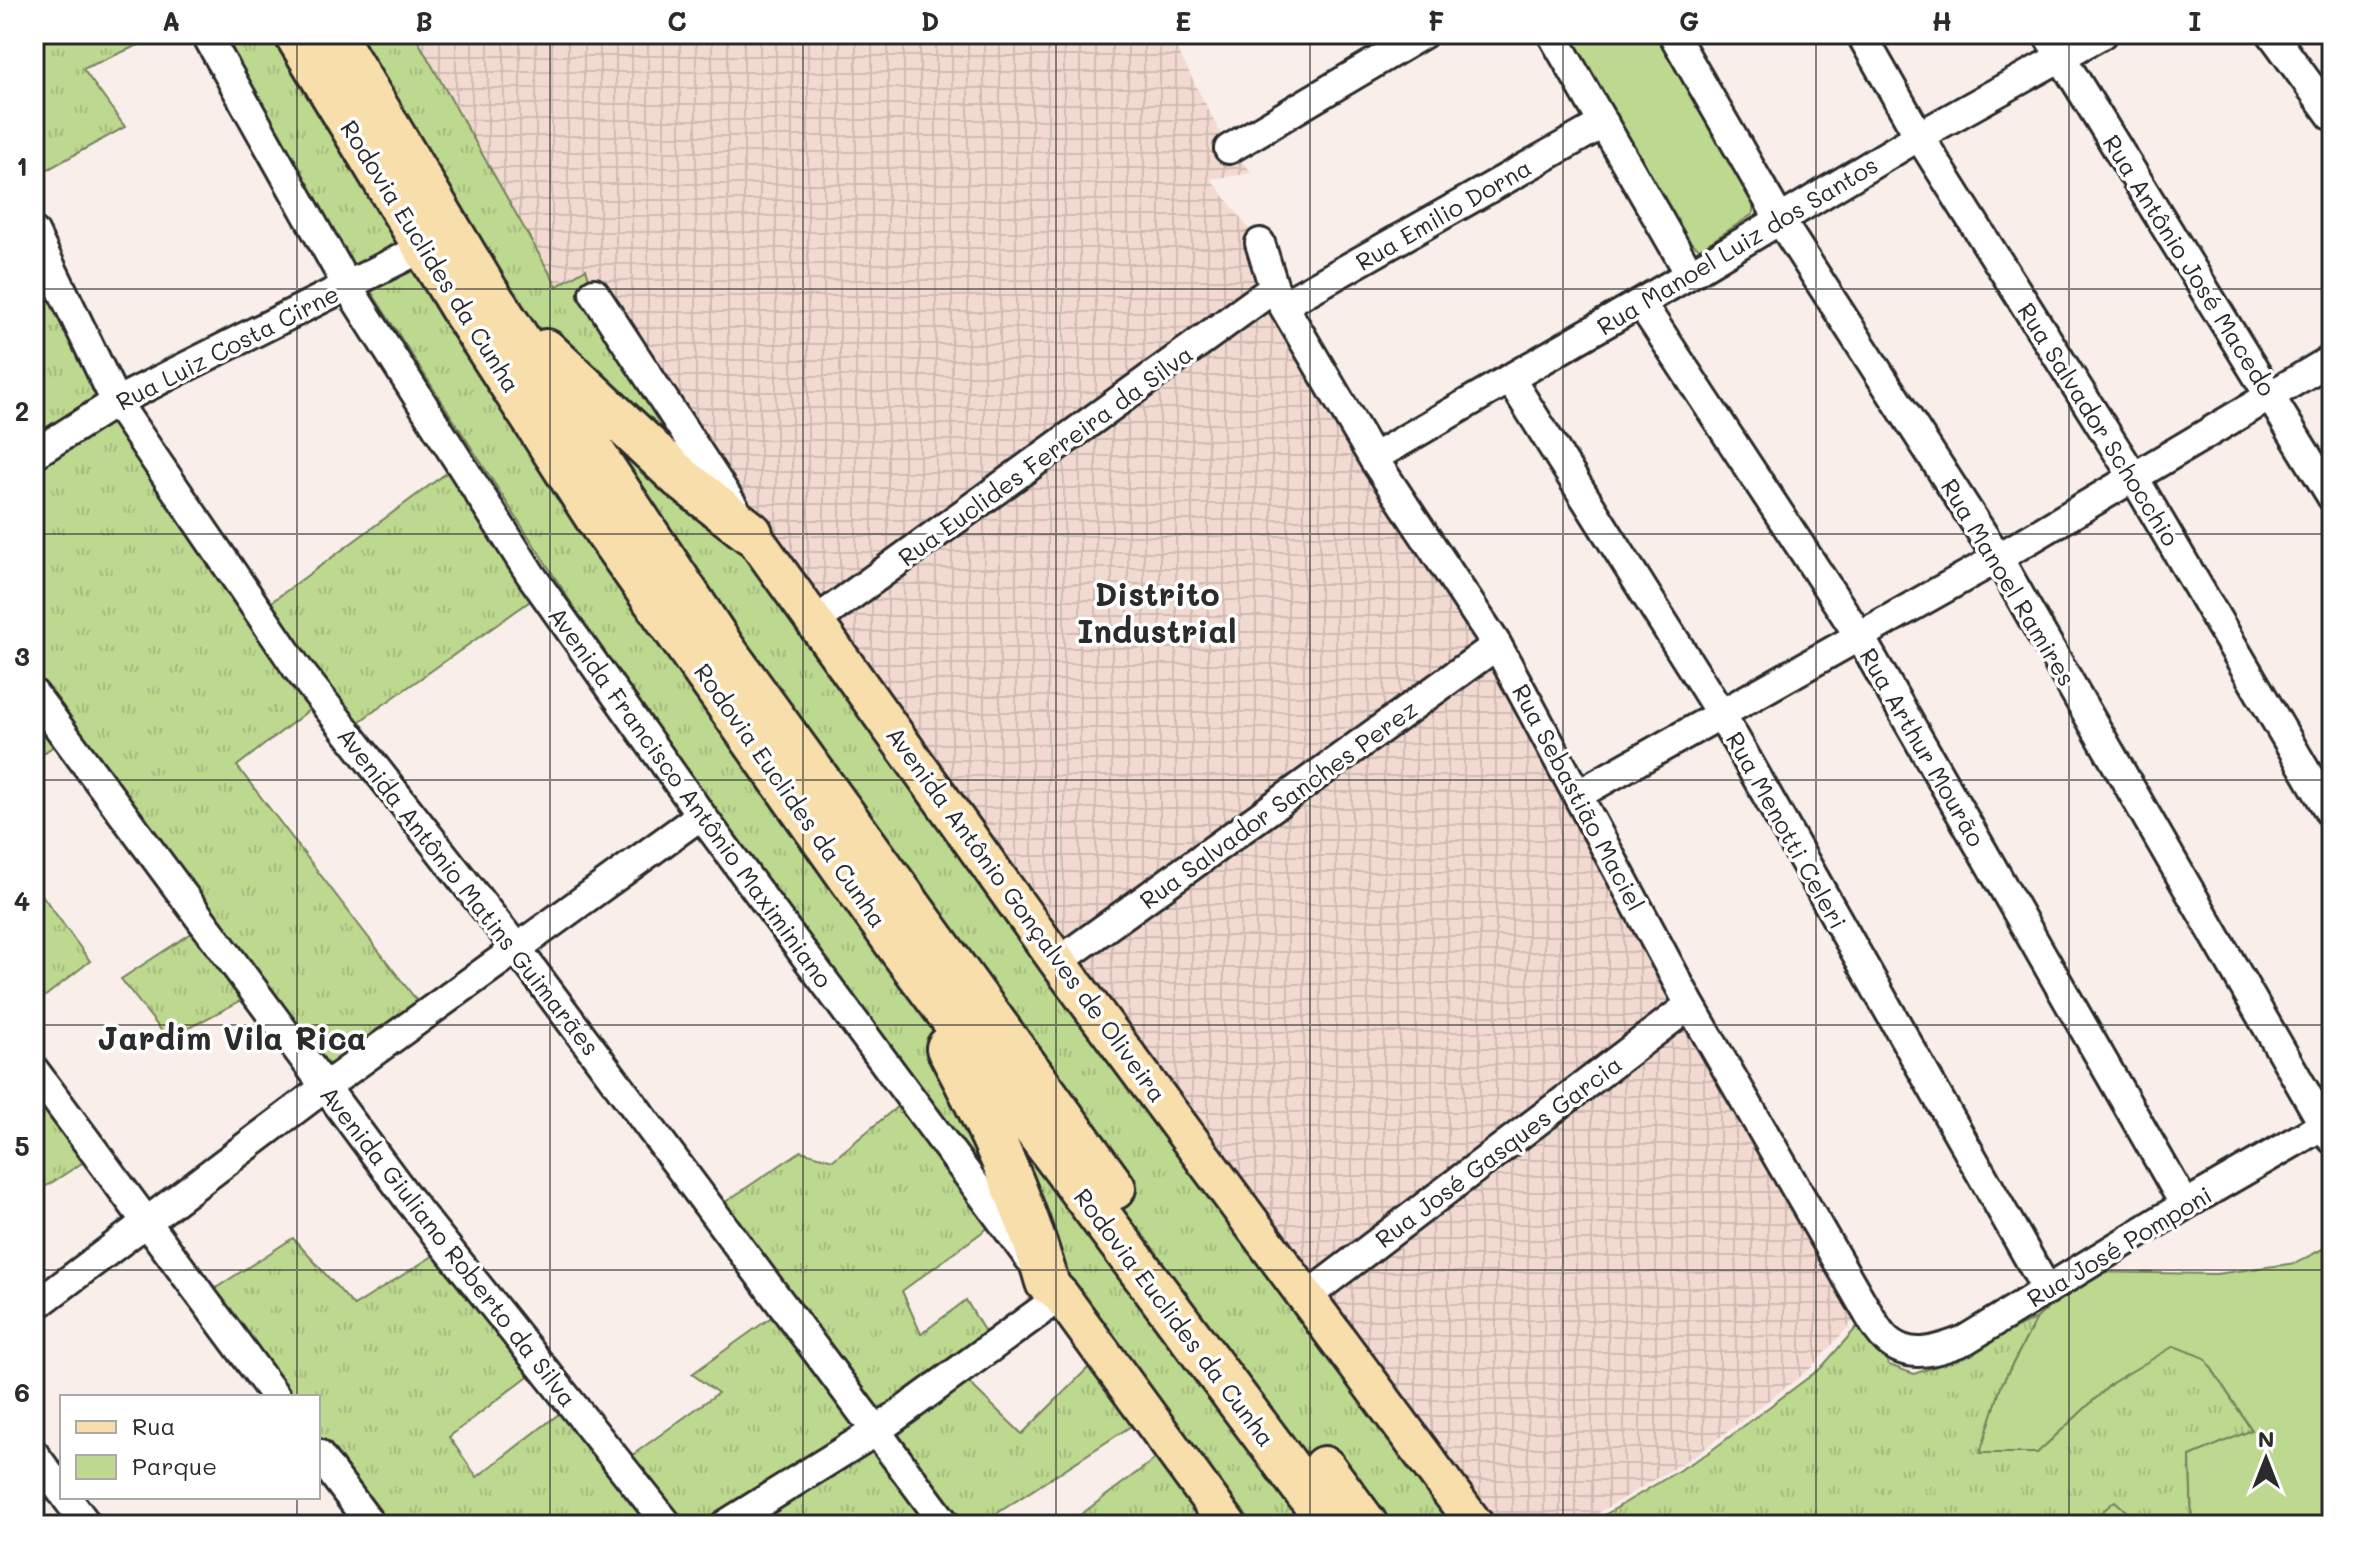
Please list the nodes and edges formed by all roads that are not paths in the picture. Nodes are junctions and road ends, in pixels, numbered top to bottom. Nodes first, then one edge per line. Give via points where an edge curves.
1 (206, 34) edge
2 (296, 34) edge
3 (333, 34) edge
4 (1423, 34) edge
5 (1552, 34) edge
6 (1673, 34) edge
7 (1861, 34) edge
8 (2102, 34) edge
9 (2272, 34) edge
10 (2054, 46) edge
11 (2332, 116) edge
12 (1604, 123) junction
13 (1919, 136) junction
14 (1229, 149) dead end
15 (1780, 220) junction
16 (34, 232) edge
17 (1260, 243) dead end
18 (424, 247) junction
19 (1690, 274) junction
20 (348, 287) junction
21 (487, 292) junction
22 (594, 293) dead end
23 (1278, 296) junction
24 (1641, 303) junction
25 (2332, 359) edge
26 (1511, 380) junction
27 (2271, 394) junction
28 (116, 402) junction
29 (34, 454) edge
30 (1373, 458) junction
31 (2133, 476) junction
32 (2332, 497) edge
33 (751, 533) junction
34 (1998, 558) junction
35 (816, 621) junction
36 (1860, 637) junction
37 (1497, 645) junction
38 (34, 694) edge
39 (1721, 714) junction
40 (1579, 794) junction
41 (2332, 814) edge
42 (701, 815) junction
43 (517, 949) junction
44 (901, 950) junction
45 (1058, 962) junction
46 (1690, 1005) junction
47 (34, 1070) edge
48 (325, 1087) junction
49 (2329, 1128) edge
50 (2185, 1205) junction
51 (147, 1224) junction
52 (1054, 1289) junction
53 (2047, 1290) junction
54 (1306, 1297) junction
55 (34, 1307) edge
56 (1901, 1349) joint
57 (275, 1395) edge
58 (876, 1431) junction
59 (34, 1454) edge
60 (320, 1457) edge
61 (60, 1489) edge
62 (68, 1499) edge
63 (87, 1525) edge
64 (371, 1525) edge
65 (668, 1525) edge
66 (725, 1525) edge
67 (946, 1525) edge
68 (1228, 1525) edge
69 (1331, 1525) edge
70 (1366, 1525) edge
71 (1475, 1525) edge

1 - 20 street, Avenida Francisco Antônio Maximiniano
2 - 18 highway, Rodovia Euclides da Cunha
3 - 21 highway, Rodovia Euclides da Cunha
4 - 14 street
5 - 12 street
6 - 15 street, Rua Manoel Ramires
7 - 13 street, Rua Salvador Schocchio
8 - 10 street, Rua Manoel Luiz dos Santos
9 - 11 street
10 - 13 street, Rua Manoel Luiz dos Santos
10 - 27 street, Rua Antônio José Macedo
12 - 19 street
12 - 23 street, Rua Emilio Dorna
13 - 15 street, Rua Manoel Luiz dos Santos
13 - 31 street, Rua Salvador Schocchio
15 - 19 street, Rua Manoel Luiz dos Santos
15 - 34 street, Rua Manoel Ramires
16 - 28 street, Avenida Antônio Matins Guimarães
17 - 23 street, Rua Sebastião Maciel
18 - 20 street, Rua Luiz Costa Cirne
18 - 44 highway, Rodovia Euclides da Cunha via 602,526
19 - 24 street, Rua Manoel Luiz dos Santos
20 - 28 street, Rua Luiz Costa Cirne
20 - 42 street, Avenida Francisco Antônio Maximiniano via 531,575
21 - 33 highway via 681,478
21 - 70 highway, Rodovia Euclides da Cunha via 725,651
22 - 33 street, Avenida Antônio Gonçalves de Oliveira
23 - 30 street, Rua Sebastião Maciel
23 - 35 street, Rua Euclides Ferreira da Silva
24 - 26 street, Rua Manoel Luiz dos Santos
24 - 36 street, Rua Arthur Mourão
25 - 27 street
26 - 30 street, Rua Manoel Luiz dos Santos
26 - 39 street, Rua Menotti Celeri
27 - 31 street
27 - 32 street, Rua Antônio José Macedo
28 - 29 street, Rua Luiz Costa Cirne
28 - 43 street, Avenida Antônio Matins Guimarães via 297,668
30 - 37 street, Rua Sebastião Maciel
31 - 34 street
31 - 41 street, Rua Salvador Schocchio
33 - 35 main road, Avenida Antônio Gonçalves de Oliveira
34 - 36 street
34 - 49 street, Rua Manoel Ramires
35 - 45 main road, Avenida Antônio Gonçalves de Oliveira
36 - 39 street
36 - 50 street, Rua Arthur Mourão
37 - 40 street, Rua Sebastião Maciel
37 - 45 street, Rua Salvador Sanches Perez
38 - 48 street, Avenida Giuliano Roberto da Silva
39 - 40 street
39 - 53 street, Rua Menotti Celeri
40 - 46 street, Rua Sebastião Maciel
42 - 43 street
42 - 52 street, Avenida Francisco Antônio Maximiniano
43 - 48 street
43 - 58 street, Avenida Antônio Matins Guimarães
44 - 52 highway via 974,1095
44 - 69 highway, Rodovia Euclides da Cunha
45 - 54 main road, Avenida Antônio Gonçalves de Oliveira
46 - 54 street, Rua José Gasques Garcia
46 - 56 street, Rua Sebastião Maciel via 1865,1308 1886,1339
47 - 51 street
48 - 51 street
48 - 65 street, Avenida Giuliano Roberto da Silva
49 - 50 street, Rua José Pomponi
50 - 53 street, Rua José Pomponi
51 - 55 street
51 - 57 street
52 - 58 street
52 - 68 main road, Avenida Francisco Antônio Maximiniano
53 - 56 street, Rua José Pomponi via 1938,1351
54 - 71 main road, Avenida Antônio Gonçalves de Oliveira
58 - 66 street
58 - 67 street, Avenida Antônio Matins Guimarães
59 - 61 street
60 - 64 street
62 - 63 street

